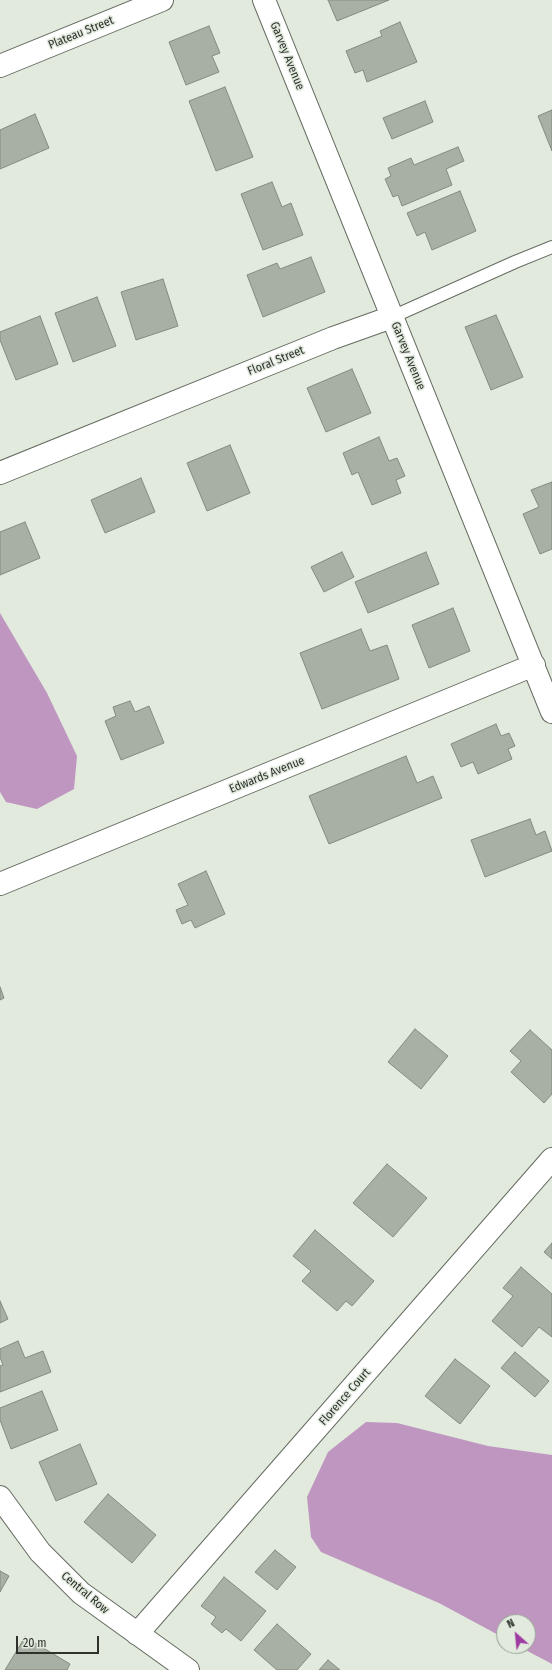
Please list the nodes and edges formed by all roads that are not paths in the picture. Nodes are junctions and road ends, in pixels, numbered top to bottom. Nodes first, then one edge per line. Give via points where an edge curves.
1 (162, 0) edge
2 (264, 0) edge
3 (0, 66) edge
4 (552, 247) edge
5 (392, 317) junction
6 (0, 473) edge
7 (534, 665) junction
8 (552, 712) edge
9 (0, 884) edge
10 (552, 1158) edge
11 (0, 1497) edge
12 (137, 1634) junction
13 (188, 1670) edge

1 - 3 street, Plateau Street
2 - 5 street, Garvey Avenue
4 - 5 lane, Floral Street
5 - 6 street, Floral Street via 326,341
5 - 7 street, Garvey Avenue
7 - 8 street, Garvey Avenue
7 - 9 street, Edwards Avenue
10 - 12 street, Florence Court
11 - 12 street, Central Row via 40,1552 55,1568 81,1594
12 - 13 street, Central Row

